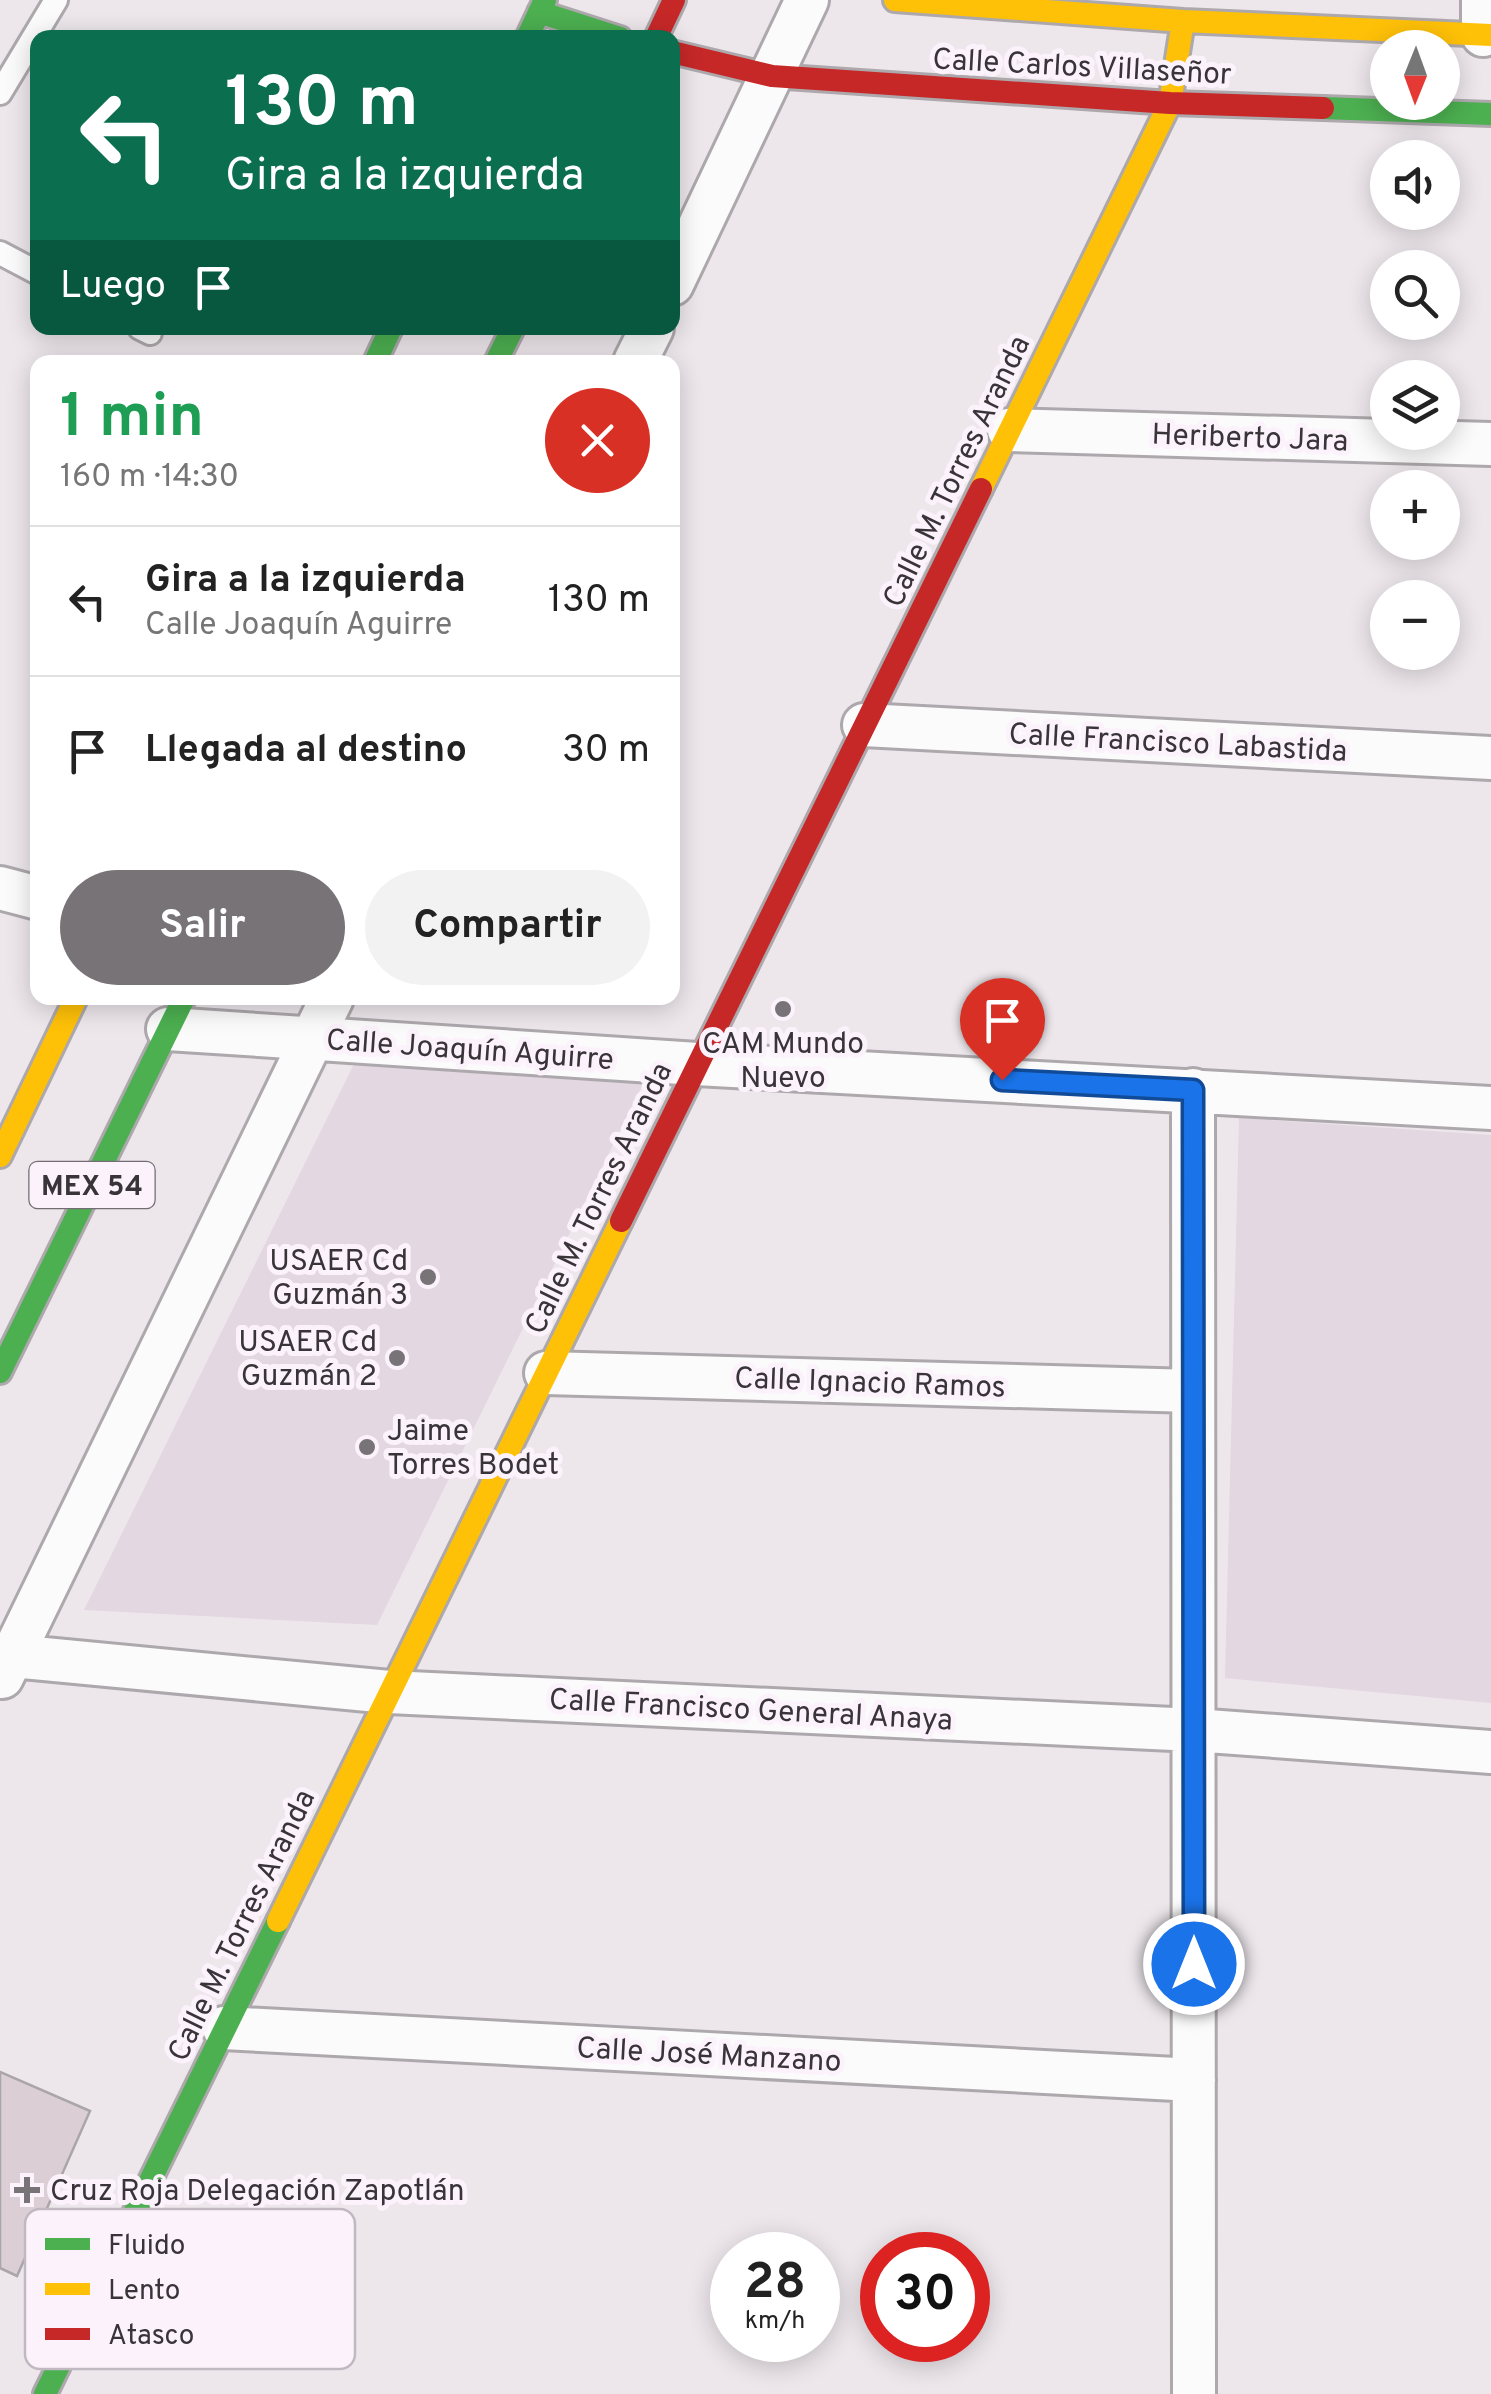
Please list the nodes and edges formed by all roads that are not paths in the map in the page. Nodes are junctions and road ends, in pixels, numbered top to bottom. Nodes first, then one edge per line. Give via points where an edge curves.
1 (56, 0) edge
2 (674, 0) edge
3 (807, 0) edge
4 (895, 0) edge
5 (534, 12) edge
6 (1183, 20) junction
7 (1485, 24) edge
8 (38, 30) edge
9 (594, 30) edge
10 (660, 30) edge
11 (30, 43) edge
12 (680, 54) edge
13 (772, 76) junction
14 (0, 93) edge
15 (1170, 103) junction
16 (1491, 114) edge
17 (0, 253) edge
18 (680, 267) edge
19 (30, 269) edge
20 (1009, 430) junction
21 (1491, 444) edge
22 (864, 726) junction
23 (1491, 758) edge
24 (0, 888) edge
25 (30, 896) edge
26 (73, 1005) edge
27 (328, 1005) edge
28 (176, 1014) edge
29 (312, 1038) junction
30 (697, 1064) junction
31 (1193, 1090) junction
32 (1491, 1108) edge
33 (0, 1156) edge
34 (0, 1372) edge
35 (546, 1373) junction
36 (1193, 1392) junction
37 (6, 1669) edge
38 (389, 1692) junction
39 (1194, 1730) junction
40 (1491, 1752) edge
41 (224, 2028) junction
42 (1194, 2080) junction
43 (135, 2209) edge
44 (57, 2369) edge
45 (45, 2394) edge
46 (1194, 2394) edge

1 - 8 lane
2 - 10 street
3 - 13 street
4 - 6 street, Calle Carlos Villaseñor
5 - 9 street
6 - 7 street, Calle Carlos Villaseñor
6 - 15 street, Calle M. Torres Aranda
11 - 14 lane
12 - 13 street, Calle Carlos Villaseñor
13 - 15 street, Calle Carlos Villaseñor
13 - 18 street
15 - 16 street, Calle Carlos Villaseñor
15 - 20 street, Calle M. Torres Aranda
17 - 19 lane
20 - 21 street, Heriberto Jara
20 - 22 street, Calle M. Torres Aranda
22 - 23 street, Calle Francisco Labastida
22 - 30 street, Calle M. Torres Aranda
24 - 25 street
26 - 33 street, MEX 54
27 - 29 street
28 - 29 street, Calle Joaquín Aguirre
28 - 34 street, MEX 54
29 - 30 street, Calle Joaquín Aguirre
29 - 37 street
30 - 31 street, Calle Joaquín Aguirre
30 - 35 street, Calle M. Torres Aranda
31 - 32 street, Calle Joaquín Aguirre
31 - 36 street
35 - 36 street, Calle Ignacio Ramos
35 - 38 street, Calle M. Torres Aranda
36 - 39 street
37 - 38 street, Calle Francisco General Anaya
38 - 39 street, Calle Francisco General Anaya
38 - 41 street, Calle M. Torres Aranda
39 - 40 street, Calle Francisco General Anaya
39 - 42 street
41 - 42 street, Calle José Manzano
41 - 43 street, Calle M. Torres Aranda
42 - 46 street
44 - 45 street, Calle M. Torres Aranda

